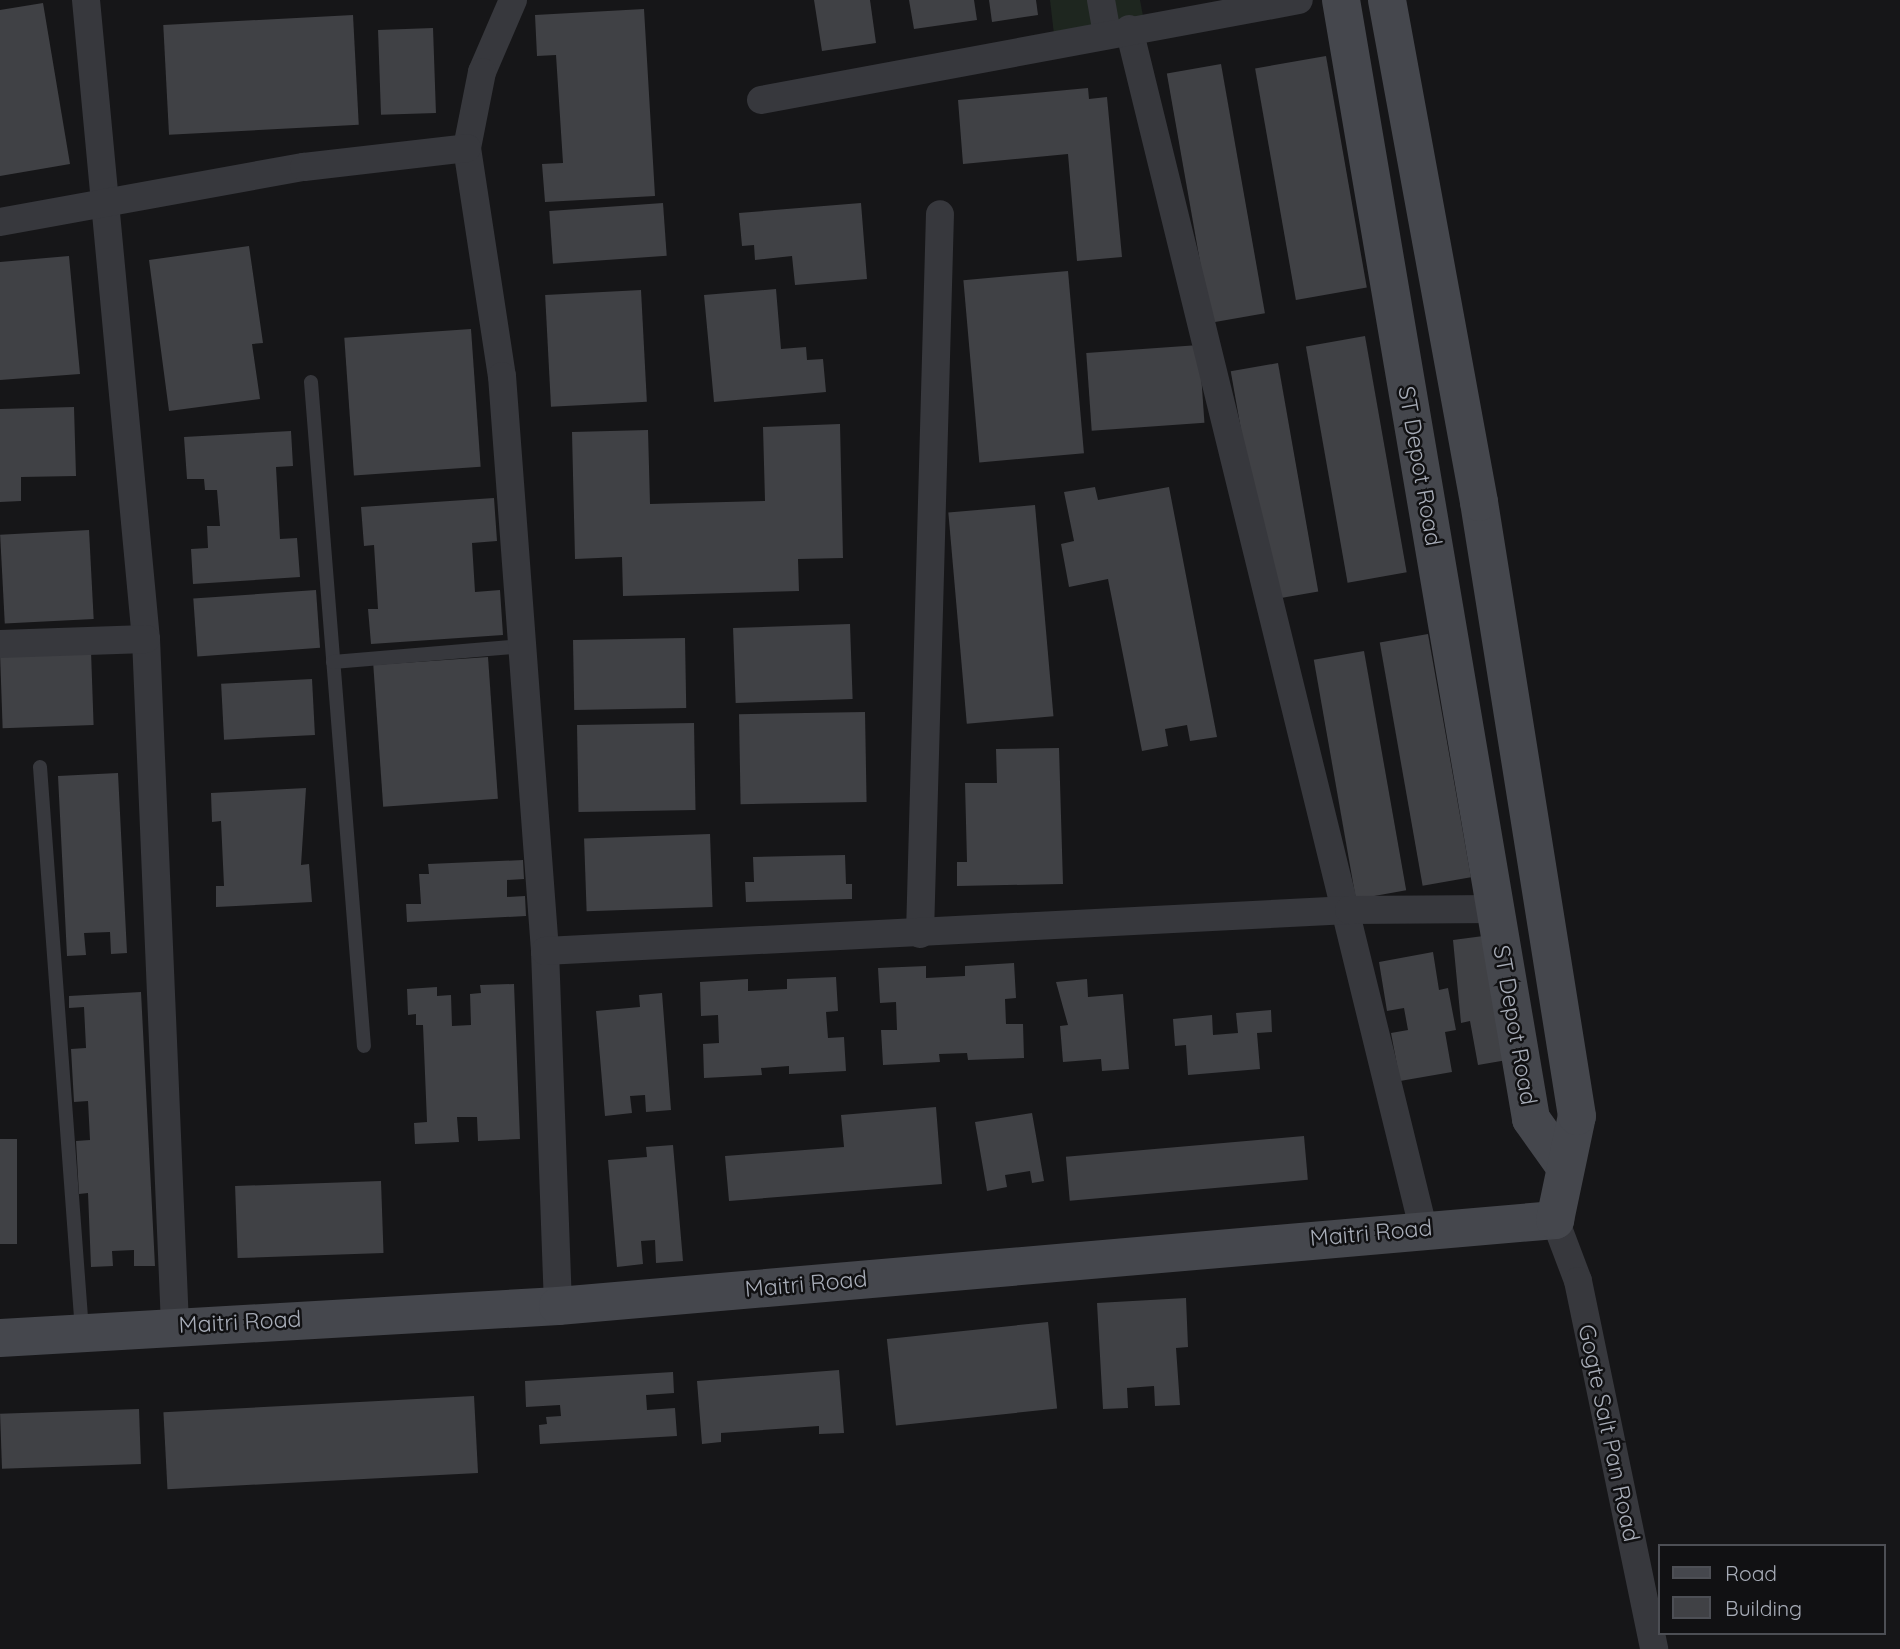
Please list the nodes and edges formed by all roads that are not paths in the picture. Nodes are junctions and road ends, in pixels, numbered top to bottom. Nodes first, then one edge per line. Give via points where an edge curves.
1 (86, 0) edge
2 (513, 0) edge
3 (1101, 0) edge
4 (1300, 0) edge
5 (1341, 0) edge
6 (1387, 0) edge
7 (1221, 7) edge
8 (1118, 32) junction
9 (761, 100) dead end
10 (467, 148) junction
11 (107, 204) junction
12 (940, 214) dead end
13 (0, 222) edge
14 (311, 382) dead end
15 (146, 639) junction
16 (0, 644) edge
17 (522, 646) junction
18 (333, 662) junction
19 (40, 767) dead end
20 (1495, 909) junction
21 (1349, 910) junction
22 (920, 934) junction
23 (545, 951) junction
24 (364, 1046) dead end
25 (1563, 1164) junction
26 (1555, 1220) junction
27 (1423, 1228) junction
28 (558, 1306) junction
29 (175, 1325) junction
30 (82, 1332) junction
31 (0, 1338) edge
32 (1654, 1649) edge

1 - 11 street
2 - 10 street via 482,72
3 - 8 street
4 - 7 street
5 - 20 street, ST Depot Road
6 - 25 street, ST Depot Road via 1479,502 1577,1116
7 - 8 street
8 - 9 street
8 - 21 street
10 - 11 street via 304,167
10 - 17 street via 499,345
11 - 13 street
11 - 15 street
12 - 22 street
14 - 18 lane
15 - 16 street
15 - 29 street
17 - 18 lane
17 - 23 street
18 - 24 lane
19 - 30 lane
20 - 21 street
20 - 25 street, ST Depot Road via 1531,1119
21 - 22 street
21 - 27 street
22 - 23 street
23 - 28 street
25 - 26 street
26 - 27 street, Maitri Road
26 - 32 street, Gogte Salt Pan Road via 1578,1281
27 - 28 street, Maitri Road
28 - 29 street, Maitri Road
29 - 30 street, Maitri Road
30 - 31 street, Maitri Road

